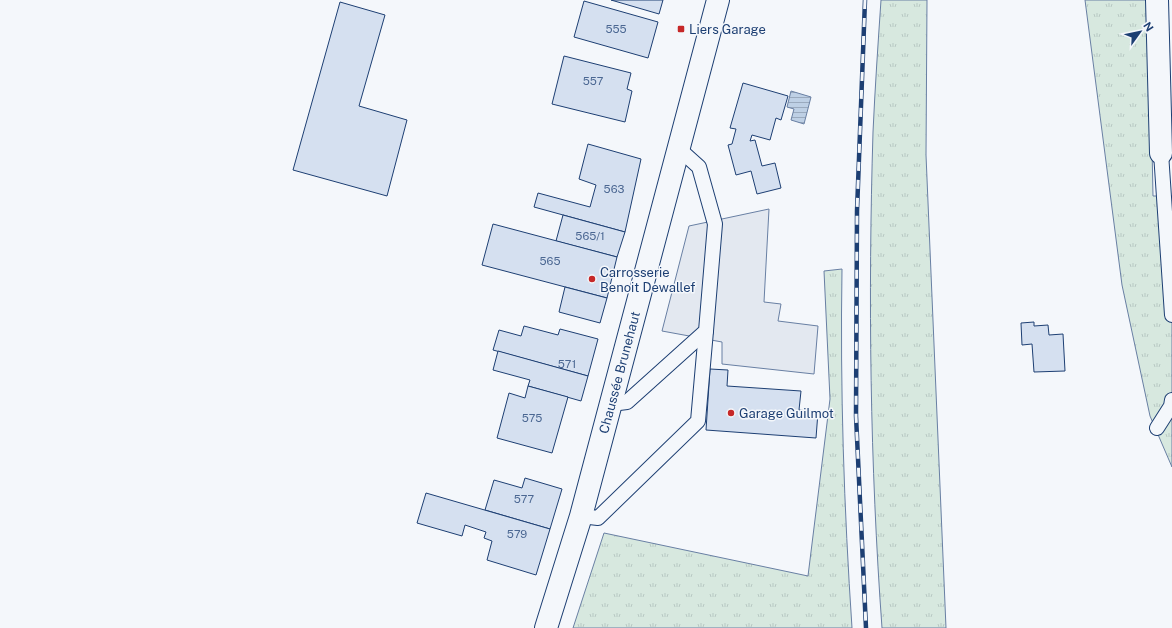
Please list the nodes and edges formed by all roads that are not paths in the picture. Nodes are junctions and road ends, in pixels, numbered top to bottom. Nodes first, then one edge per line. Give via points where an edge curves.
1 (718, 0) edge
2 (1157, 0) edge
3 (679, 149) junction
4 (1161, 153) joint
5 (1172, 315) edge
6 (706, 330) junction
7 (1172, 400) edge
8 (611, 404) junction
9 (1157, 428) dead end
10 (581, 516) junction
11 (546, 628) edge

1 - 3 street, Chaussée Brunehaut
2 - 4 street
3 - 6 lane via 699,167 716,224
3 - 8 street, Chaussée Brunehaut
4 - 5 lane
6 - 8 lane via 627,402
6 - 10 lane via 698,421 598,518
7 - 9 lane
8 - 10 street, Chaussée Brunehaut
10 - 11 street, Chaussée Brunehaut

